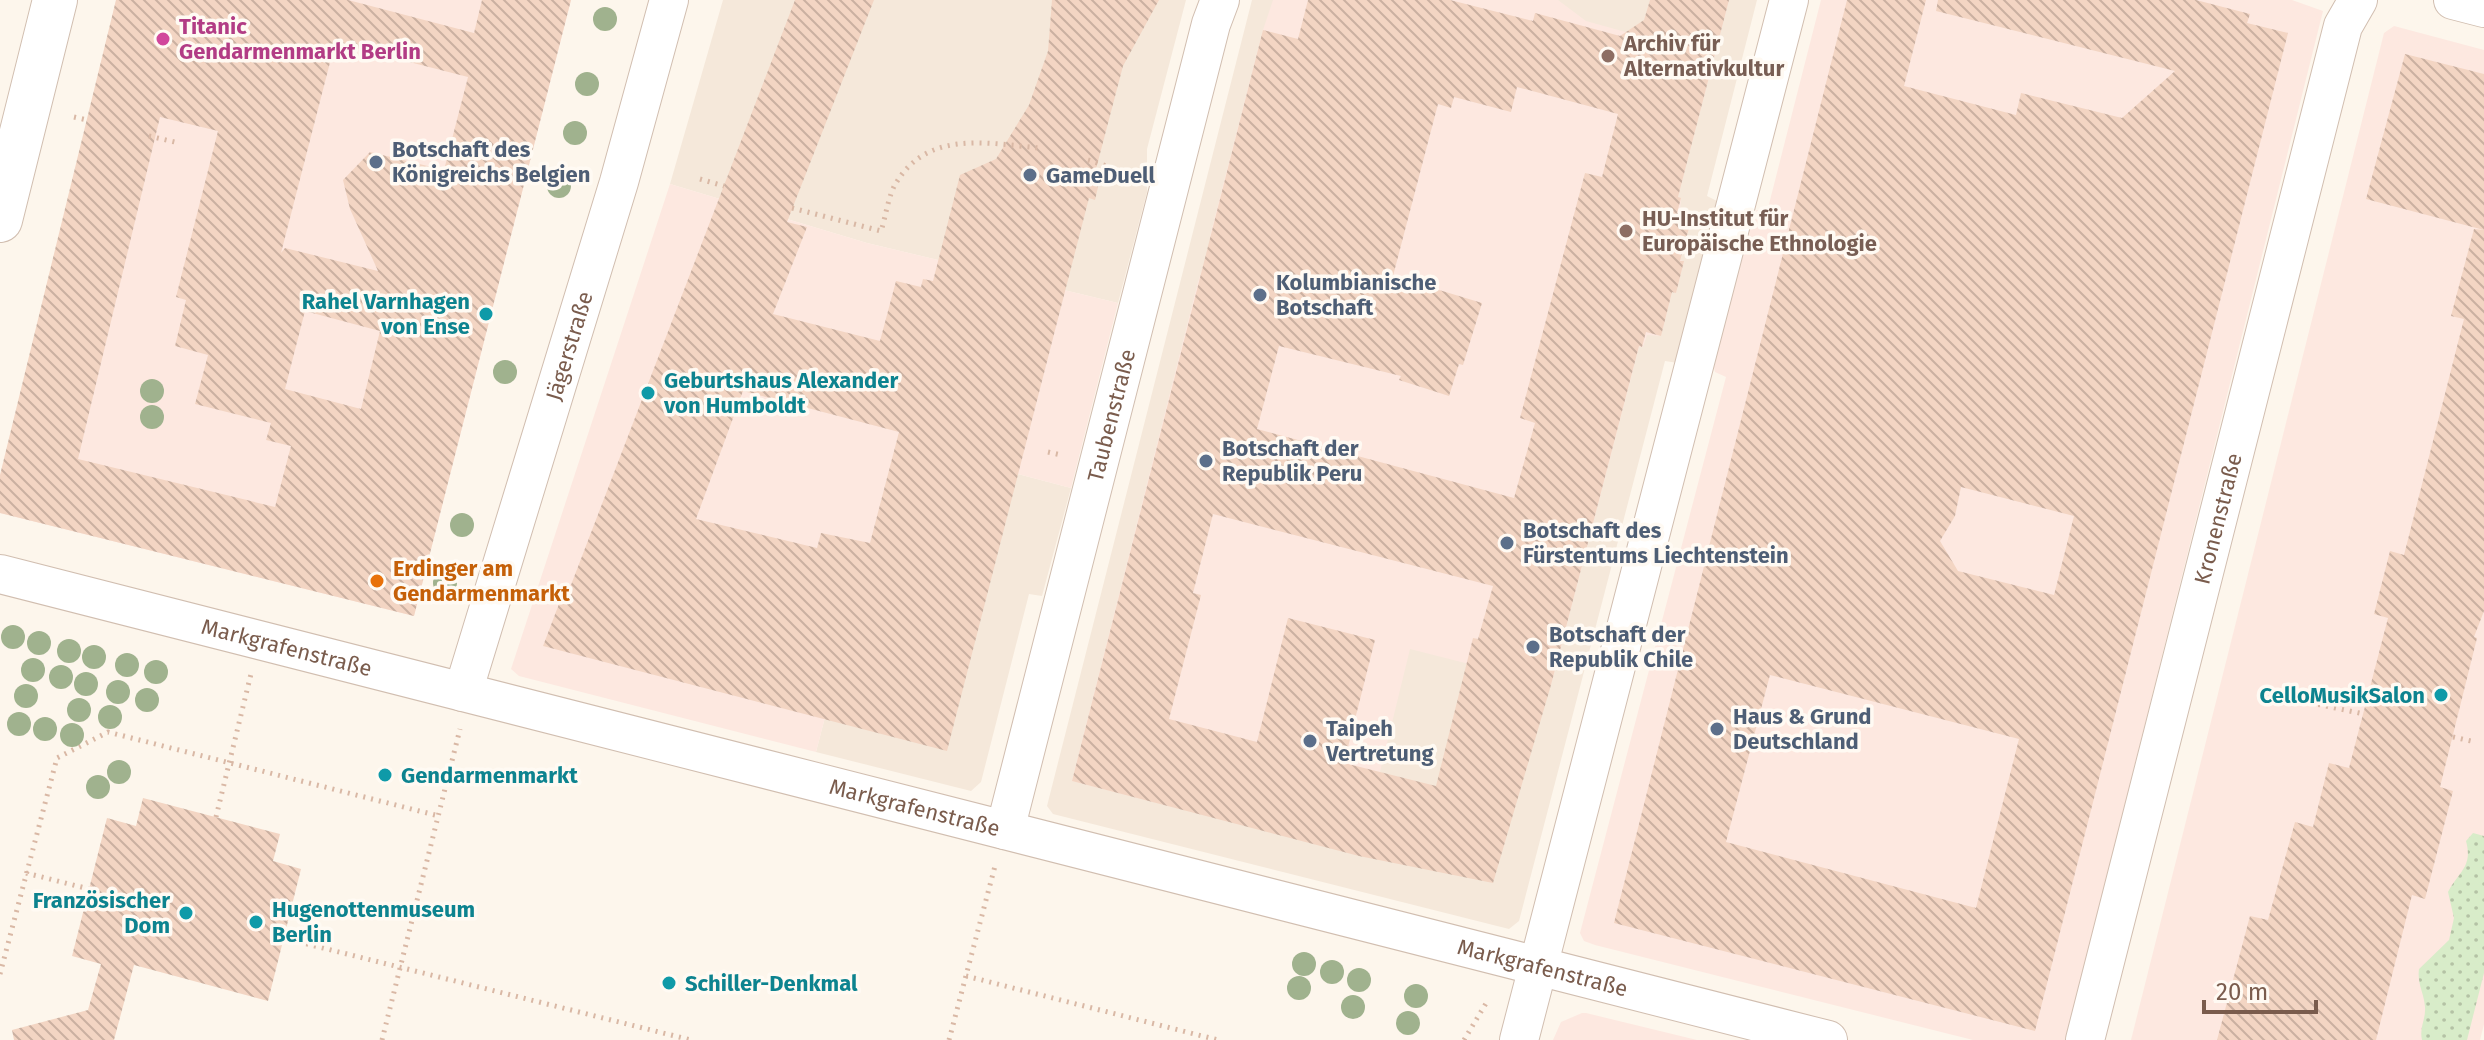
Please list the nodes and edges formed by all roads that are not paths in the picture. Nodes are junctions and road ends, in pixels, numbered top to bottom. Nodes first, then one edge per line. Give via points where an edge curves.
1 (55, 0) edge
2 (669, 0) edge
3 (1220, 0) edge
4 (1789, 0) edge
5 (2358, 0) edge
6 (2453, 0) edge
7 (2484, 8) edge
8 (0, 220) edge
9 (0, 574) edge
10 (462, 709) junction
11 (1000, 847) junction
12 (1538, 967) junction
13 (1519, 1040) edge
14 (1828, 1040) edge
15 (2085, 1040) edge

1 - 8 street
2 - 10 street, Jägerstraße
3 - 11 street, Taubenstraße
4 - 12 street
5 - 15 street, Kronenstraße via 2343,26
6 - 7 street
9 - 10 street, Markgrafenstraße via 260,640
10 - 11 street, Markgrafenstraße
11 - 12 street, Markgrafenstraße
12 - 13 street
12 - 14 street, Markgrafenstraße

